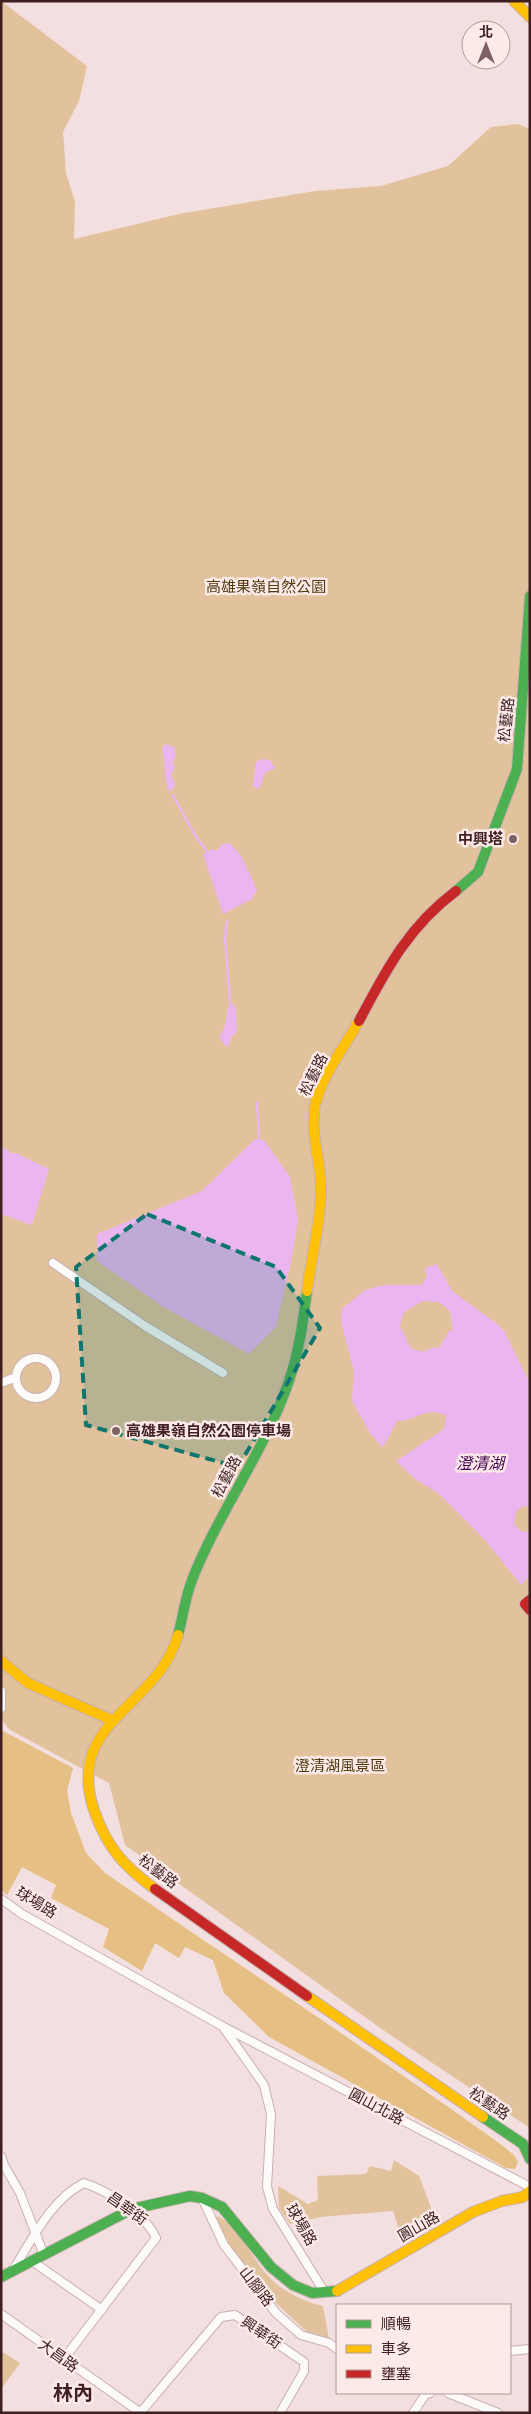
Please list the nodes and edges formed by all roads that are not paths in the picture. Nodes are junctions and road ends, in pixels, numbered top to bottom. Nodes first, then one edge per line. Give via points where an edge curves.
1 (514, 1) edge
2 (530, 17) edge
3 (530, 596) edge
4 (53, 1264) dead end
5 (224, 1373) dead end
6 (16, 1377) junction
7 (1, 1383) edge
8 (530, 1600) edge
9 (530, 1610) edge
10 (1, 1661) edge
11 (1, 1691) edge
12 (143, 1692) junction
13 (1, 1708) edge
14 (114, 1721) junction
15 (99, 1743) junction
16 (1, 1899) edge
17 (222, 2026) junction
18 (1, 2156) edge
19 (530, 2158) edge
20 (530, 2189) edge
21 (202, 2198) junction
22 (132, 2210) junction
23 (35, 2234) junction
24 (44, 2255) junction
25 (32, 2261) junction
26 (12, 2271) junction
27 (1, 2277) edge
28 (325, 2293) junction
29 (102, 2310) junction
30 (1, 2314) edge
31 (336, 2348) edge
32 (530, 2349) edge
33 (511, 2351) edge
34 (63, 2360) junction
35 (428, 2394) edge
36 (450, 2394) edge
37 (140, 2413) edge
38 (280, 2413) edge
39 (413, 2413) edge
40 (498, 2413) edge

1 - 2 street
3 - 12 street, 松藝路 via 517,770 478,872 466,886 426,915 397,952 319,1093 312,1124 321,1187 302,1318 289,1381 191,1581 169,1660
4 - 5 street via 145,1326
6 - 6 street via 19,1390 24,1395 38,1398 50,1393 57,1380 50,1362 38,1357 25,1360
6 - 7 street
8 - 9 street via 525,1604
10 - 14 street via 28,1683
11 - 13 street
12 - 14 street, 松藝路
12 - 15 street
14 - 15 street, 松藝路
15 - 19 street, 松藝路 via 90,1760 88,1784 93,1808 111,1849 129,1870 404,2065 523,2144
16 - 17 street, 球場路 via 22,1914
17 - 20 street, 圓山北路
17 - 28 street, 球場路 via 264,2085 272,2114 267,2186 273,2209
18 - 23 street via 20,2193
20 - 28 street, 圓山路 via 523,2197 473,2212 340,2291
21 - 22 street via 178,2197
21 - 28 street via 222,2207 270,2267 293,2285 312,2293
21 - 31 street, 山腳路 via 224,2245 276,2313 301,2335
22 - 23 street, 昌華街 via 84,2183 70,2190
22 - 24 street
22 - 29 street, 昌華街 via 151,2226 156,2238
23 - 24 street
23 - 26 street, 昌華街
24 - 25 street
25 - 26 street
25 - 29 street
26 - 27 street
29 - 34 street, 昌華街
30 - 34 street, 大昌路
32 - 33 street
34 - 37 street, 大昌路
35 - 39 street
36 - 40 street
37 - 38 street, 興華街 via 221,2317 235,2315 304,2362 304,2371

